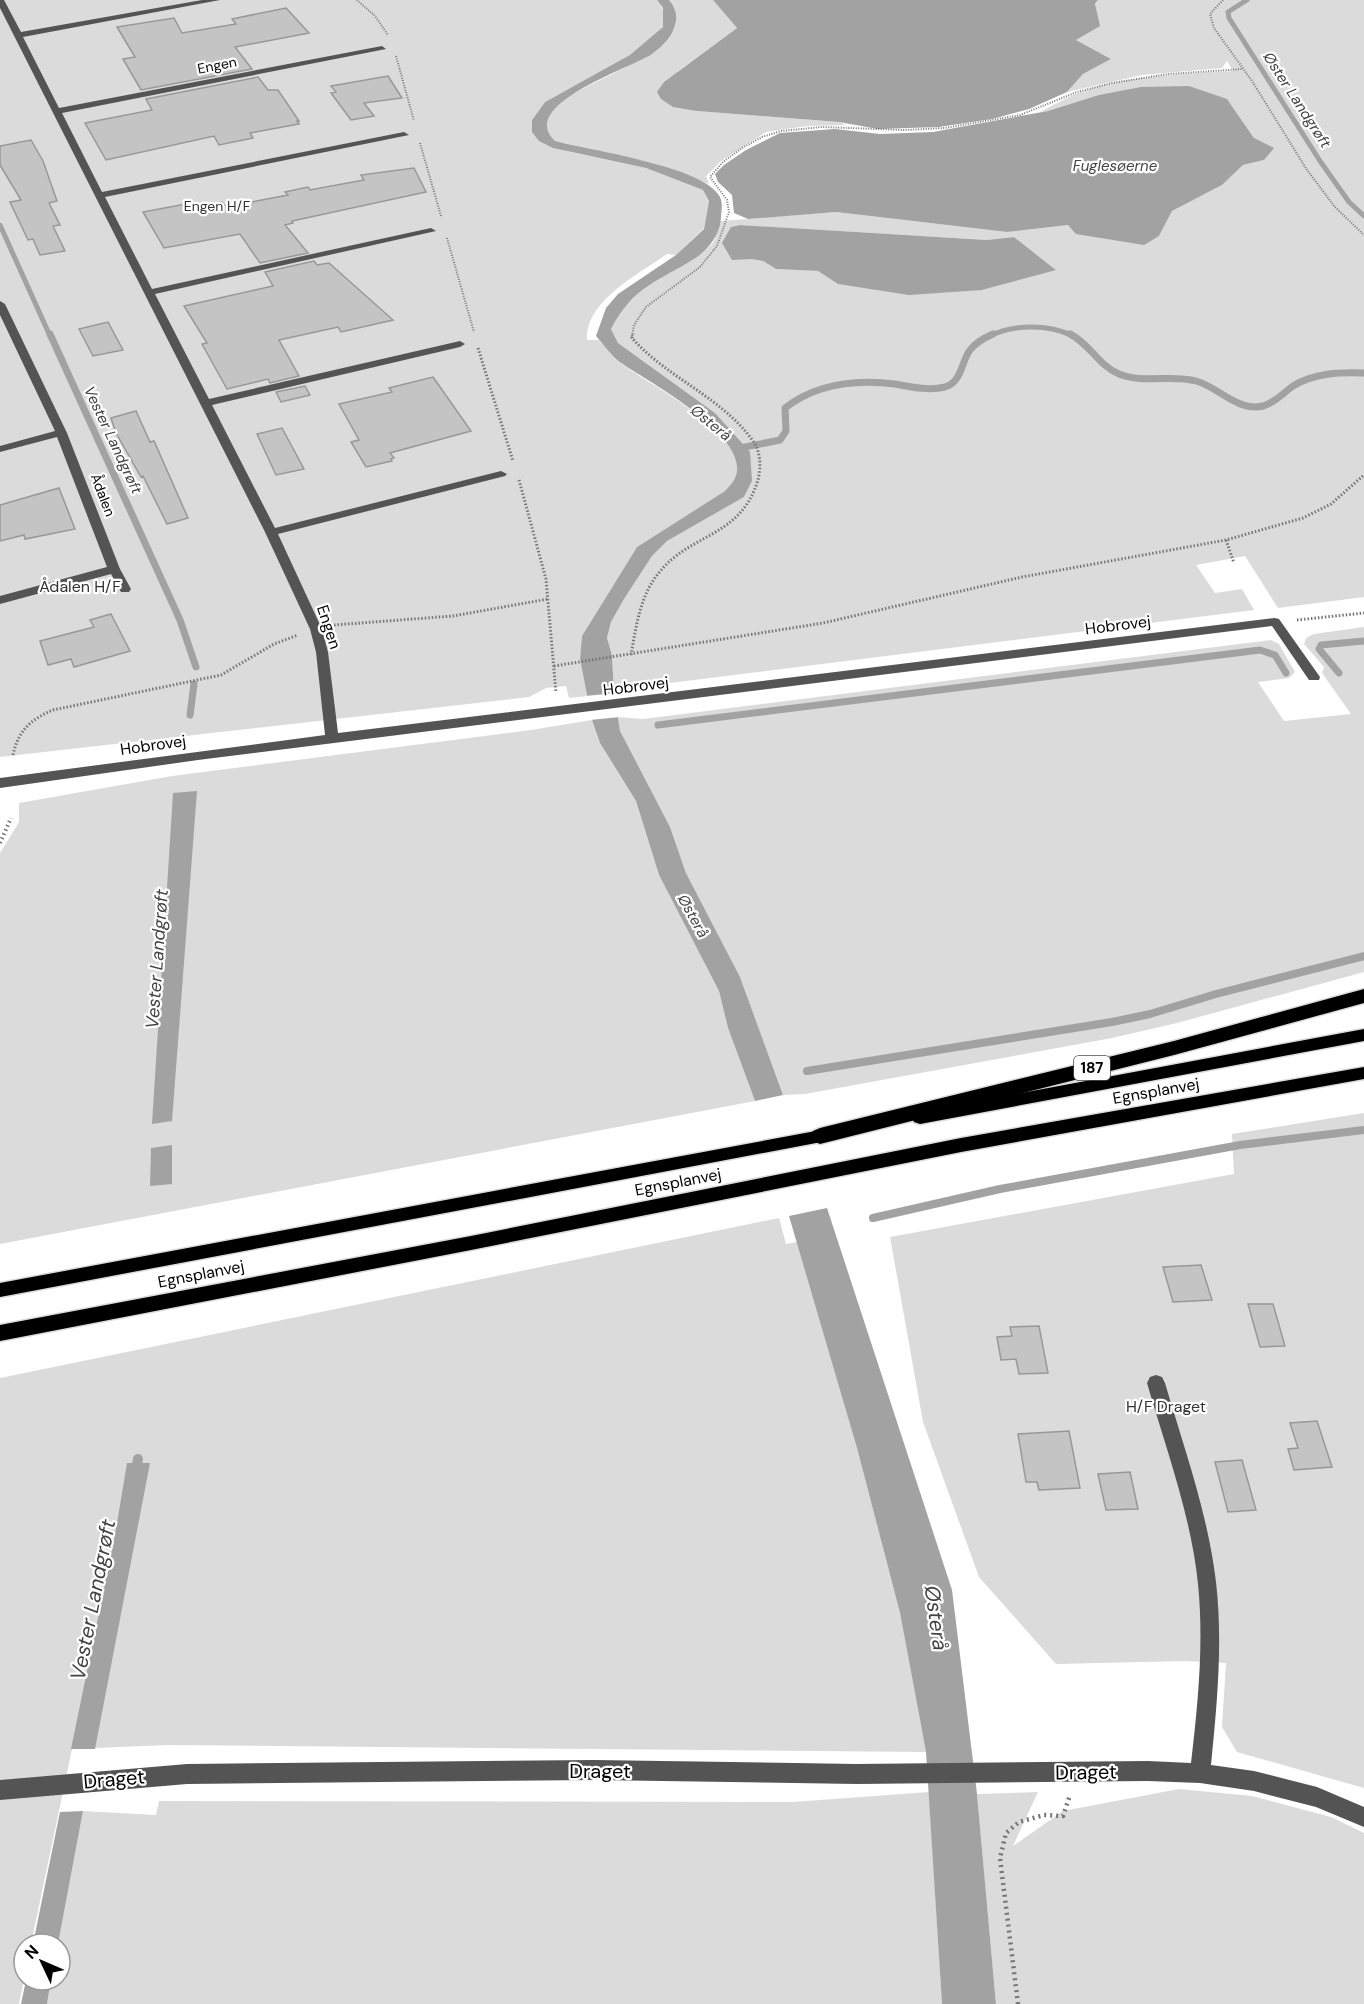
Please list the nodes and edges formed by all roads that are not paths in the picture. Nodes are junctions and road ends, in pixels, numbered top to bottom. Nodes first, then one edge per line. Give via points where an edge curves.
1 (0, 0) edge
2 (216, 0) edge
3 (18, 35) junction
4 (382, 49) dead end
5 (57, 111) junction
6 (404, 135) dead end
7 (100, 195) junction
8 (431, 231) dead end
9 (148, 293) junction
10 (0, 304) edge
11 (4, 322) edge
12 (460, 344) dead end
13 (206, 403) junction
14 (61, 433) junction
15 (0, 448) edge
16 (501, 474) dead end
17 (271, 532) junction
18 (114, 569) junction
19 (125, 589) dead end
20 (0, 600) edge
21 (1314, 677) dead end
22 (332, 740) junction
23 (0, 783) edge
24 (1364, 996) edge
25 (1364, 1035) edge
26 (1364, 1073) edge
27 (819, 1136) junction
28 (0, 1290) edge
29 (0, 1333) edge
30 (1155, 1383) dead end
31 (1200, 1773) junction
32 (0, 1791) edge
33 (1364, 1817) edge

1 - 3 street, Engen
2 - 3 street
3 - 5 street, Engen
4 - 5 street, Engen
5 - 7 street, Engen
6 - 7 street
7 - 9 street, Engen
8 - 9 street
9 - 13 street, Engen
10 - 11 street, Ådalen
11 - 14 street, Ådalen
12 - 13 street
13 - 17 street, Engen
14 - 15 street
14 - 18 street, Ådalen
16 - 17 street
17 - 22 street, Engen via 316,629
18 - 19 street, Ådalen
18 - 20 street
21 - 22 street, Hobrovej via 1275,622
22 - 23 street, Hobrovej
24 - 27 highway, 187 via 1174,1048
25 - 27 main road, Egnsplanvej
26 - 29 main road, Egnsplanvej via 961,1145
27 - 28 main road, Egnsplanvej
30 - 31 street via 1203,1555 1210,1623 1209,1696
31 - 32 street, Draget via 594,1770 187,1774
31 - 33 street, Draget via 1254,1780 1317,1797

